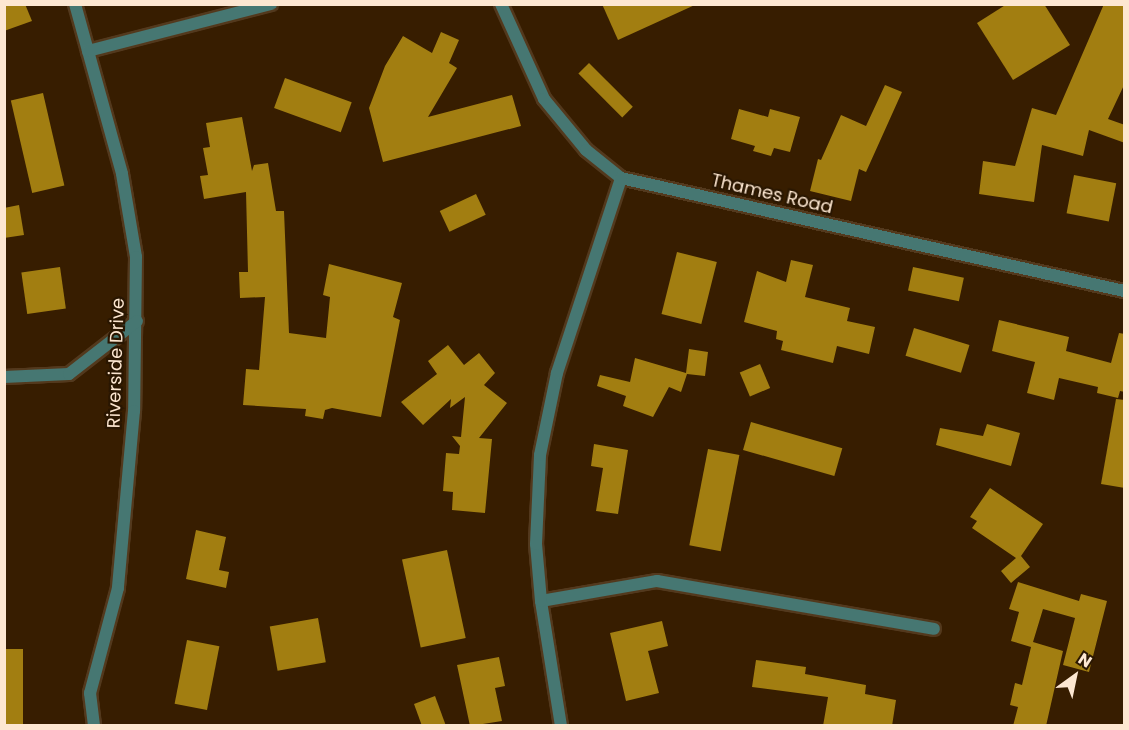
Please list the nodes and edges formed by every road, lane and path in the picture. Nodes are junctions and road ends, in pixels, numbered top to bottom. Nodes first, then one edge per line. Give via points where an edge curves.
1 (75, 4) edge
2 (271, 4) edge
3 (501, 4) edge
4 (88, 51) junction
5 (621, 178) junction
6 (1125, 291) edge
7 (137, 321) junction
8 (4, 377) edge
9 (541, 600) junction
10 (934, 629) dead end
11 (94, 726) edge
12 (561, 726) edge

1 - 4 street, Riverside Drive
2 - 4 street
3 - 5 street, Thames Road via 544,99 586,150
4 - 7 street, Riverside Drive via 122,174 136,257
5 - 6 street, Thames Road
5 - 9 street via 556,374 540,455 536,544
7 - 8 street via 69,374
7 - 11 street, Riverside Drive via 134,411 118,588 90,693
9 - 10 street via 657,581
9 - 12 street

